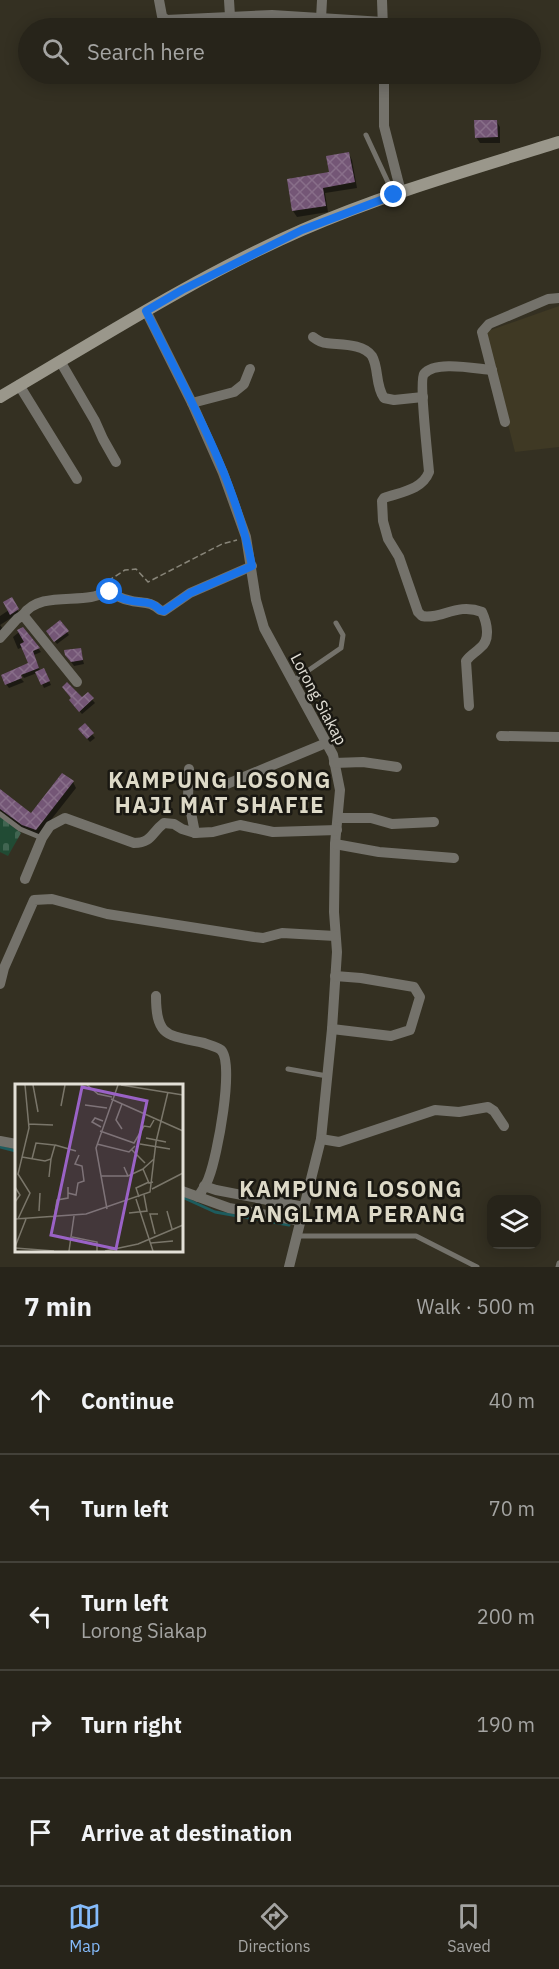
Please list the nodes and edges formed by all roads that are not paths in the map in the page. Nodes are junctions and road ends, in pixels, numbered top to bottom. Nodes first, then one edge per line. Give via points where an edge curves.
1 (159, 0) edge
2 (229, 0) edge
3 (322, 0) edge
4 (382, 0) edge
5 (230, 16) junction
6 (164, 18) edge
7 (198, 18) edge
8 (309, 18) edge
9 (321, 18) edge
10 (383, 18) edge
11 (384, 84) edge
12 (366, 135) dead end
13 (559, 142) edge
14 (397, 193) junction
15 (559, 298) edge
16 (146, 311) junction
17 (313, 337) dead end
18 (60, 361) junction
19 (250, 369) dead end
20 (492, 370) junction
21 (19, 385) junction
22 (0, 397) edge
23 (423, 397) junction
24 (192, 403) junction
25 (505, 422) dead end
26 (116, 462) dead end
27 (77, 479) dead end
28 (252, 566) junction
29 (23, 615) junction
30 (336, 623) dead end
31 (0, 639) edge
32 (293, 681) junction
33 (77, 682) dead end
34 (469, 706) dead end
35 (501, 736) dead end
36 (559, 737) edge
37 (326, 743) junction
38 (334, 764) junction
39 (397, 767) dead end
40 (189, 769) dead end
41 (227, 784) dead end
42 (0, 814) edge
43 (434, 822) dead end
44 (337, 824) junction
45 (195, 833) junction
46 (42, 838) junction
47 (335, 844) junction
48 (454, 858) dead end
49 (25, 879) dead end
50 (335, 936) junction
51 (335, 976) junction
52 (0, 984) edge
53 (156, 996) dead end
54 (332, 1029) junction
55 (288, 1069) dead end
56 (327, 1076) junction
57 (504, 1126) dead end
58 (321, 1139) junction
59 (0, 1141) edge
60 (15, 1144) edge
61 (204, 1186) junction
62 (183, 1191) edge
63 (198, 1197) junction
64 (304, 1207) junction
65 (300, 1221) junction
66 (297, 1236) junction
67 (289, 1267) edge
68 (477, 1267) edge

1 - 6 street
2 - 5 street
3 - 9 street
4 - 10 street
5 - 7 street
5 - 8 street
11 - 14 street via 384,126
12 - 14 lane
13 - 14 street
14 - 16 street via 302,230
15 - 20 street via 548,299 484,328
16 - 18 street
16 - 24 street, Lorong Siakap
17 - 23 street via 366,351 372,357 384,398
18 - 21 street
18 - 26 street
19 - 24 street via 244,384 234,392
20 - 23 street via 437,367 422,377
20 - 25 street
21 - 22 street
21 - 27 street
23 - 34 street via 429,472 419,486 384,498 383,521 387,539 399,557 422,616 474,609 482,612 487,622 483,647 466,661
24 - 28 street, Lorong Siakap via 223,473
28 - 29 street via 190,593 164,611 154,604 110,592 41,601
28 - 32 street, Lorong Siakap via 264,628
29 - 31 street
29 - 33 street
30 - 32 lane via 343,635 341,648
32 - 37 street, Lorong Siakap
35 - 36 street
37 - 38 street, Lorong Siakap
37 - 41 street
38 - 39 street via 363,762
38 - 44 street, Lorong Siakap via 340,790
40 - 45 street via 188,797
42 - 46 lane via 25,832
43 - 44 street via 392,824 371,818
44 - 45 street via 273,832 240,825
44 - 47 street, Lorong Siakap
45 - 46 street via 164,823 151,838 134,843 64,818 50,826
46 - 49 street
47 - 48 street
47 - 50 street, Lorong Siakap
50 - 51 street, Lorong Siakap
50 - 52 street via 282,933 254,937 107,914 52,899 34,900
51 - 54 street, Lorong Siakap
51 - 54 street via 414,987 420,997 410,1030 400,1034
53 - 61 street via 160,1028 171,1036 214,1046 222,1051 226,1061 226,1091 212,1166
54 - 56 street, Lorong Siakap
55 - 56 lane
56 - 58 street, Lorong Siakap
57 - 58 street via 488,1107 459,1112 435,1110 339,1142
58 - 64 street, Lorong Siakap
59 - 60 street
61 - 63 street
61 - 64 street
62 - 63 street
63 - 65 street via 229,1208
64 - 65 street, Lorong Siakap
65 - 66 street, Lorong Siakap
66 - 67 street, Lorong Siakap
66 - 68 lane via 416,1236

